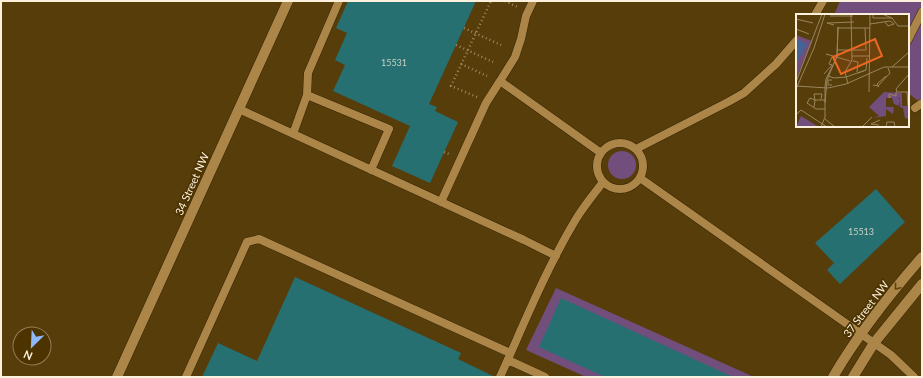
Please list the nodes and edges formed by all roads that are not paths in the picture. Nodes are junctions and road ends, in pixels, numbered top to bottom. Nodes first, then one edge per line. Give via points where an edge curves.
1 (288, 1) edge
2 (340, 1) edge
3 (533, 1) edge
4 (823, 1) edge
5 (922, 12) edge
6 (816, 14) edge
7 (909, 38) edge
8 (796, 41) edge
9 (500, 81) junction
10 (307, 95) junction
11 (239, 109) junction
12 (293, 134) junction
13 (636, 150) junction
14 (601, 153) junction
15 (370, 170) junction
16 (640, 178) junction
17 (603, 182) junction
18 (441, 202) junction
19 (556, 256) junction
20 (922, 257) edge
21 (922, 284) edge
22 (861, 334) junction
23 (874, 343) junction
24 (509, 356) junction
25 (117, 377) edge
26 (186, 377) edge
27 (500, 377) edge
28 (545, 377) edge
29 (833, 377) edge
30 (853, 377) edge
31 (914, 377) edge

1 - 11 street, 34 Street NW
2 - 10 lane via 308,74
3 - 9 lane via 526,16 515,57
4 - 6 lane
5 - 7 lane
8 - 13 lane via 776,64 744,93
9 - 14 lane
9 - 18 lane via 486,103
10 - 12 lane
10 - 15 lane via 389,129
11 - 12 lane
11 - 25 street, 34 Street NW
12 - 15 lane
13 - 14 lane via 623,143 606,147
13 - 16 lane via 644,165
14 - 17 lane via 597,167
15 - 18 lane
16 - 17 lane via 627,188 611,187
16 - 22 lane
17 - 19 lane via 576,220
18 - 19 lane
19 - 24 lane
20 -> 22 street, 37 Street NW
21 - 23 street
22 - 23 lane
22 - 29 street, 37 Street NW
23 - 30 street
23 - 31 lane
24 - 26 lane via 259,239 248,242
24 - 27 lane
24 - 28 lane

